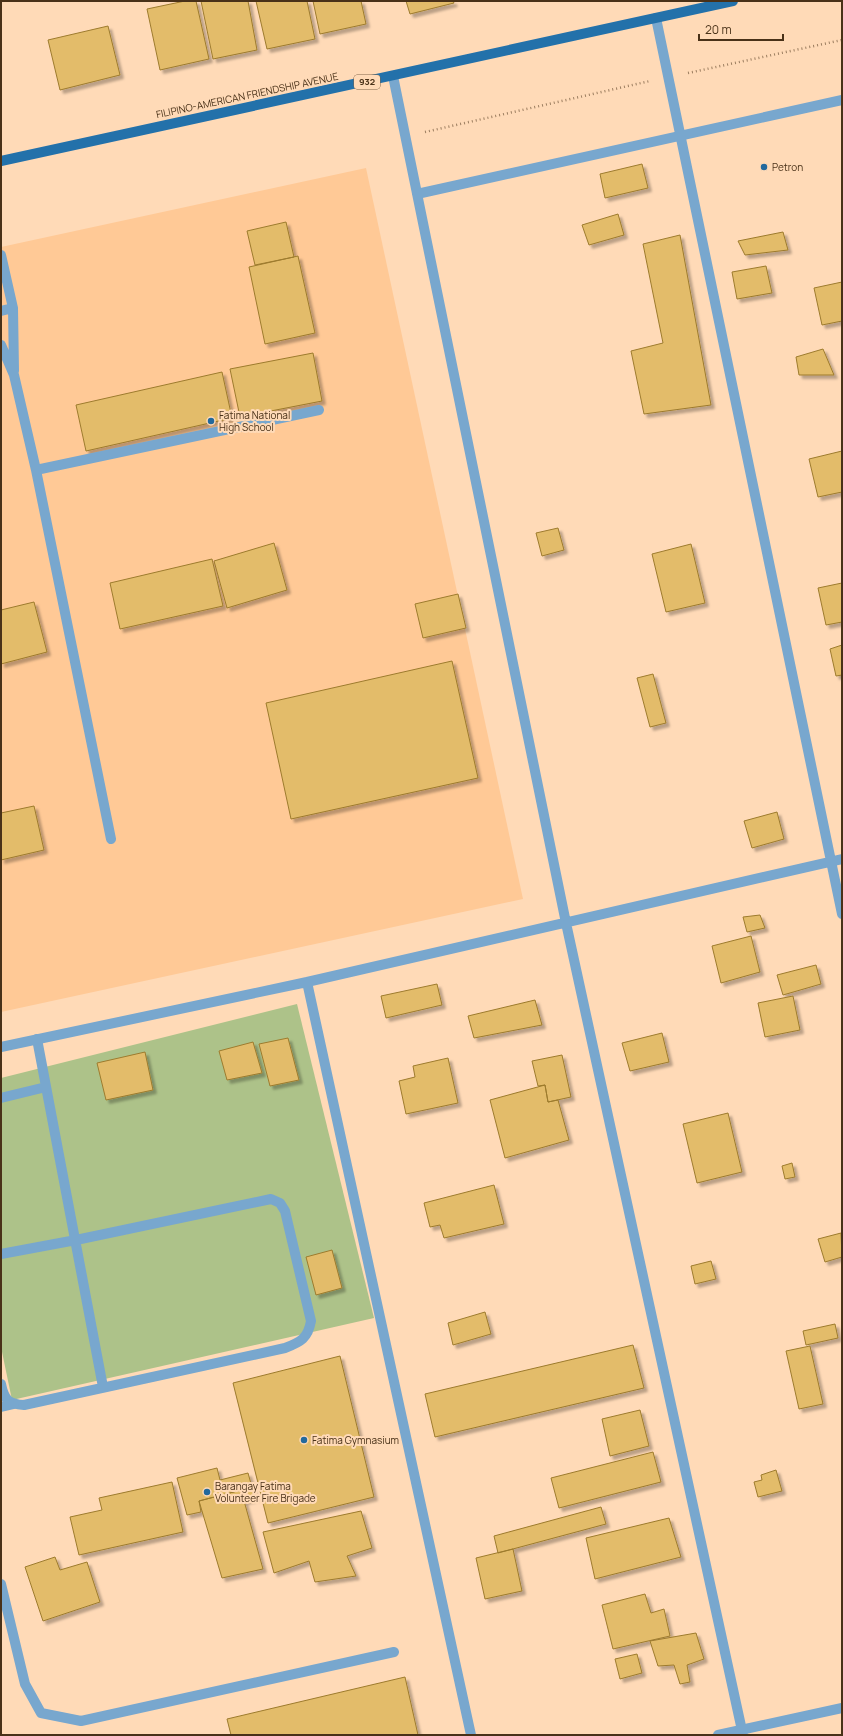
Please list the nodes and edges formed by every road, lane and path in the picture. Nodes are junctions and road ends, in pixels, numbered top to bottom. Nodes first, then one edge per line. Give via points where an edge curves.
1 (733, 1) edge
2 (704, 4) edge
3 (656, 18) junction
4 (842, 40) edge
5 (394, 76) junction
6 (669, 77) junction
7 (842, 100) edge
8 (680, 136) junction
9 (405, 137) junction
10 (1, 161) edge
11 (417, 194) junction
12 (1, 256) edge
13 (13, 308) junction
14 (1, 311) edge
15 (1, 346) edge
16 (14, 375) junction
17 (319, 410) dead end
18 (36, 470) junction
19 (111, 839) dead end
20 (842, 859) edge
21 (830, 862) junction
22 (842, 914) edge
23 (566, 923) junction
24 (307, 982) junction
25 (37, 1039) junction
26 (1, 1047) edge
27 (46, 1087) junction
28 (1, 1098) edge
29 (76, 1240) junction
30 (1, 1254) edge
31 (1, 1384) edge
32 (103, 1387) junction
33 (14, 1404) junction
34 (1, 1407) edge
35 (1, 1584) edge
36 (394, 1652) dead end
37 (842, 1708) edge
38 (742, 1732) edge
39 (471, 1735) edge
40 (718, 1735) edge

1 - 2 main road, FILIPINO-AMERICAN FRIENDSHIP AVENUE / 932
2 - 3 main road, FILIPINO-AMERICAN FRIENDSHIP AVENUE / 932
3 - 5 main road, FILIPINO-AMERICAN FRIENDSHIP AVENUE / 932
3 - 6 street
4 - 6 path
5 - 9 street
5 - 10 main road, FILIPINO-AMERICAN FRIENDSHIP AVENUE / 932
6 - 8 street
6 - 9 path
7 - 8 street
8 - 11 street
8 - 21 street
9 - 11 street
11 - 23 street
12 - 13 street
13 - 14 street
13 - 16 street
15 - 16 street
16 - 18 street
17 - 18 street
18 - 19 street
20 - 21 street
21 - 22 street
21 - 23 street
23 - 24 street
23 - 38 street
24 - 25 street
24 - 39 street
25 - 26 street
25 - 27 street
27 - 28 street
27 - 29 street
29 - 30 street
29 - 32 street
29 - 32 street via 271,1199 280,1203 285,1211 312,1321 309,1333 298,1343 285,1348
31 - 33 street via 3,1393
32 - 33 street via 24,1405
33 - 34 street
35 - 36 street via 26,1684 41,1713 81,1721
37 - 38 street
38 - 40 street

